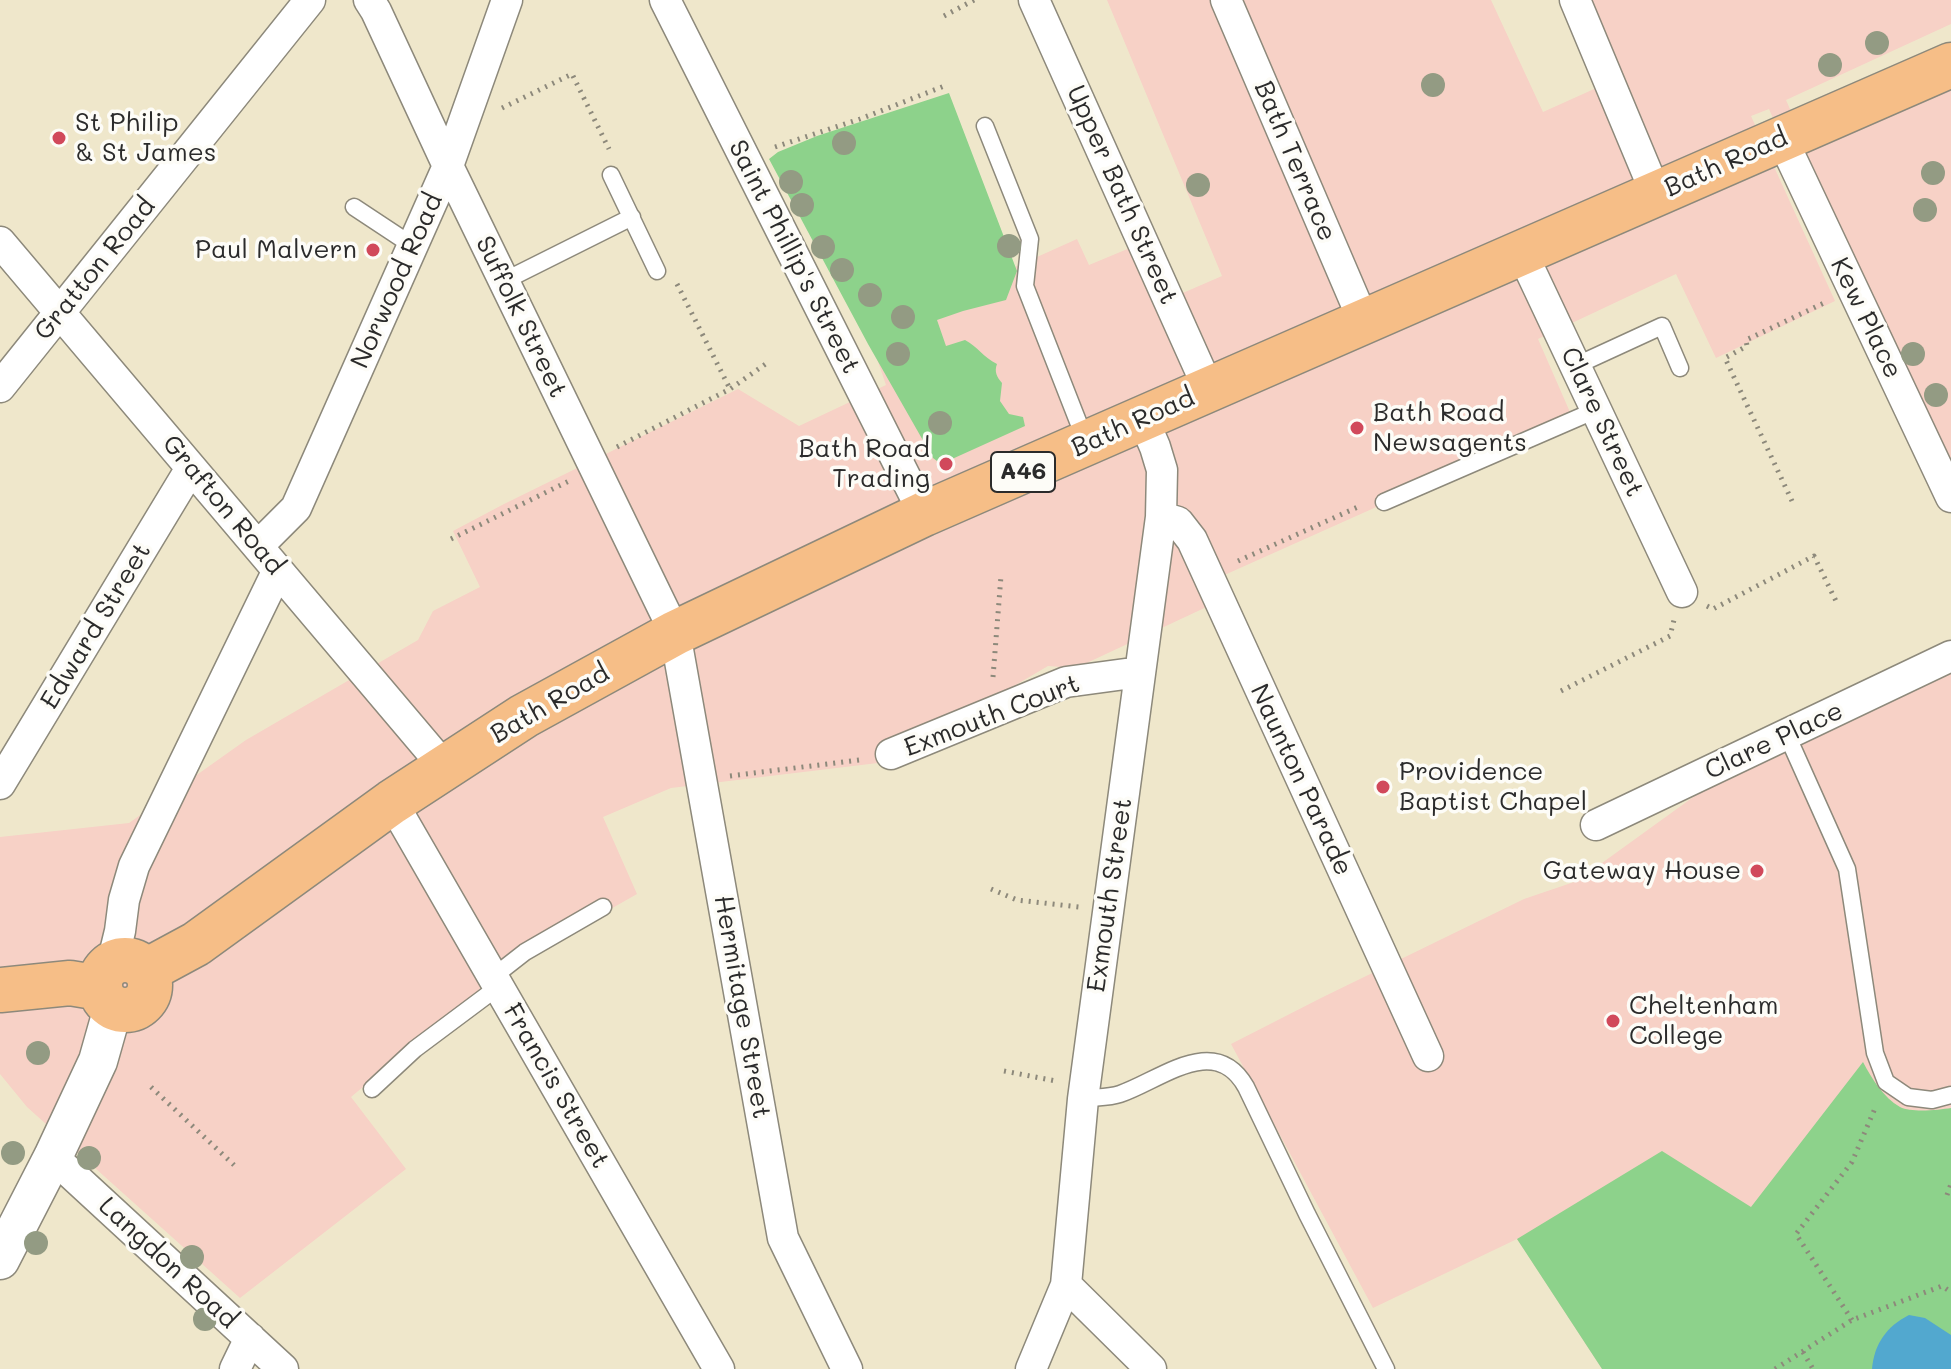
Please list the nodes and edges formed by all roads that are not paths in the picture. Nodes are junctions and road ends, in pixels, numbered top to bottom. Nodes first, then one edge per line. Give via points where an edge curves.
1 (310, 0) edge
2 (369, 0) edge
3 (507, 0) edge
4 (665, 0) edge
5 (1034, 0) edge
6 (1226, 0) edge
7 (1575, 0) edge
8 (1951, 65) edge
9 (985, 126) dead end
10 (1782, 139) junction
11 (448, 166) junction
12 (611, 175) dead end
13 (1656, 194) junction
14 (354, 207) dead end
15 (632, 217) junction
16 (0, 242) edge
17 (413, 246) junction
18 (1522, 253) junction
19 (657, 271) dead end
20 (504, 281) junction
21 (60, 312) junction
22 (1364, 322) junction
23 (1575, 366) junction
24 (1680, 368) dead end
25 (0, 387) edge
26 (1209, 390) junction
27 (1596, 410) junction
28 (1143, 419) junction
29 (1087, 444) junction
30 (191, 468) junction
31 (1951, 497) edge
32 (1384, 502) road end
33 (924, 514) junction
34 (1161, 517) junction
35 (258, 546) junction
36 (278, 570) junction
37 (1682, 592) road end
38 (675, 633) junction
39 (1951, 656) edge
40 (1140, 672) junction
41 (1787, 735) junction
42 (877, 757) road end
43 (446, 769) junction
44 (0, 784) edge
45 (392, 802) junction
46 (1596, 825) dead end
47 (603, 907) dead end
48 (496, 982) junction
49 (118, 983) junction
50 (0, 990) edge
51 (1428, 1056) dead end
52 (372, 1089) dead end
53 (1083, 1094) junction
54 (1951, 1095) edge
55 (53, 1157) junction
56 (0, 1260) edge
57 (1066, 1285) junction
58 (250, 1338) junction
59 (235, 1369) edge
60 (283, 1369) edge
61 (719, 1369) edge
62 (847, 1369) edge
63 (1031, 1369) edge
64 (1151, 1369) edge
65 (1386, 1369) edge

1 - 21 street, Gratton Road
2 - 11 street, Suffolk Street
3 - 11 street, Norwood Road
4 - 33 street, Saint Phillip's Street
5 - 26 street, Upper Bath Street
6 - 22 street, Bath Terrace
7 - 13 street
8 - 10 main road, Bath Road / A46
9 - 29 lane via 1030,239 1025,286
10 - 13 main road, Bath Road / A46
10 - 31 street, Kew Place
11 - 17 street, Norwood Road
11 - 20 street, Suffolk Street
12 - 15 lane
13 - 18 main road, Bath Road / A46
14 - 17 lane
15 - 19 lane
15 - 20 lane
16 - 21 street, Grafton Road
17 - 35 street, Norwood Road via 296,508
18 - 22 main road, Bath Road / A46
18 - 23 street, Clare Street
20 - 38 street, Suffolk Street
21 - 25 street, Gratton Road
21 - 30 street, Grafton Road
22 - 26 main road, Bath Road / A46
23 - 24 lane via 1662,326
23 - 27 street, Clare Street
26 - 28 main road, Bath Road / A46
27 - 32 lane
27 - 37 street, Clare Street
28 - 29 main road, Bath Road / A46
28 - 34 street, Exmouth Street via 1162,470
29 - 33 main road, Bath Road / A46
30 - 35 street, Grafton Road
30 - 44 street, Edward Street
33 - 38 main road, Bath Road / A46
34 - 40 street, Exmouth Street
34 - 51 street, Naunton Parade via 1178,522 1192,540
35 - 36 street, Grafton Road
36 - 43 street, Grafton Road
36 - 49 street via 134,866 124,900
38 - 43 main road, Bath Road / A46 via 524,716
38 - 62 street, Hermitage Street via 783,1238
39 - 41 street, Clare Place
40 - 42 street, Exmouth Court via 1066,682
40 - 53 street, Exmouth Street
41 - 46 street, Clare Place
41 - 54 lane via 1847,869 1875,1053 1886,1082 1908,1097 1932,1100
43 - 45 main road, Bath Road / A46
45 - 48 street, Francis Street
45 - 49 main road, Bath Road / A46 via 196,944
47 - 48 lane via 525,952
48 - 52 lane
48 - 61 street, Francis Street
49 - 50 main road
49 - 55 street via 98,1061
53 - 57 street, Exmouth Street
53 - 65 lane via 1117,1095 1193,1062 1213,1060 1232,1069 1246,1087
55 - 56 street
55 - 58 street, Langdon Road
57 - 63 street, Exmouth Street
57 - 64 street
58 - 59 street
58 - 60 street, Langdon Road

